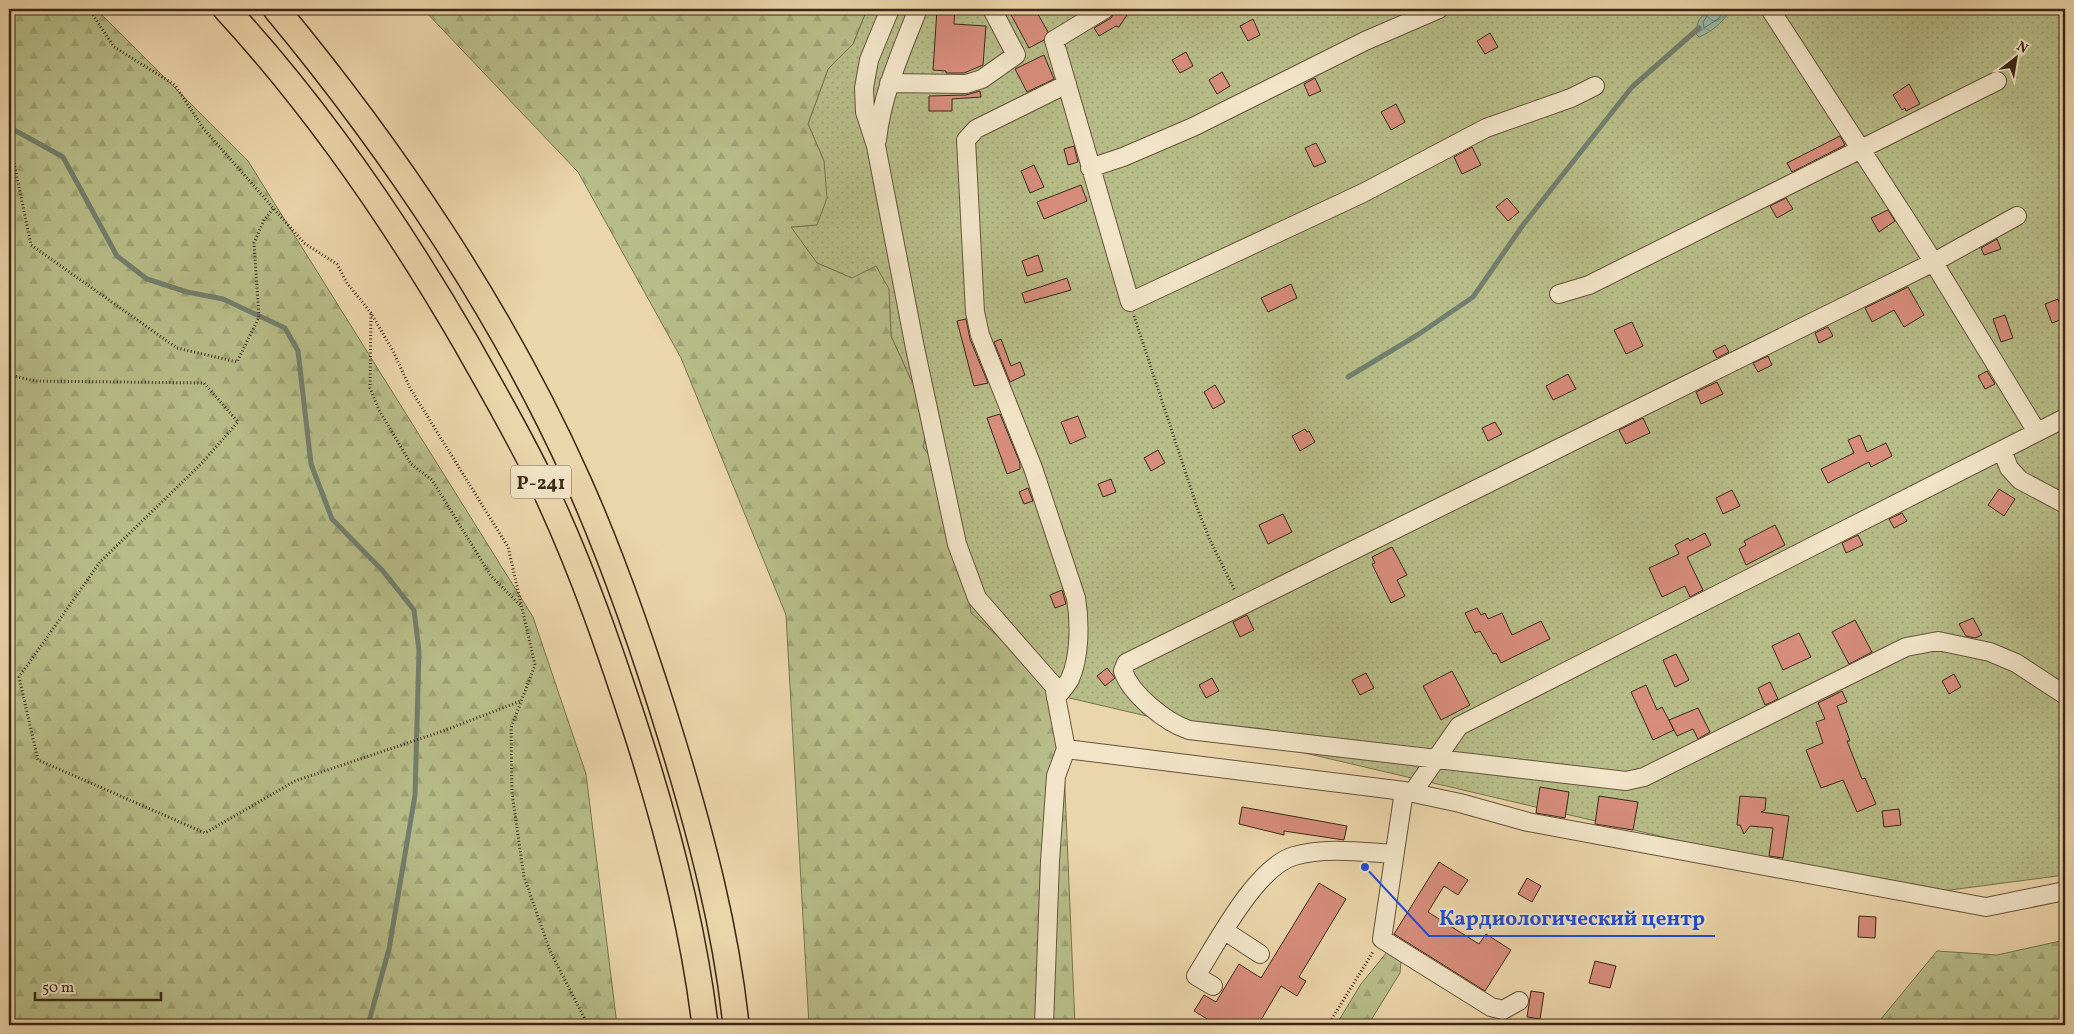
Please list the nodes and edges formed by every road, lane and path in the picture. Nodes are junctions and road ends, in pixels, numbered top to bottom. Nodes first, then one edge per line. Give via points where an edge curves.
1 (88, 9) edge
2 (226, 9) edge
3 (276, 9) edge
4 (890, 9) edge
5 (918, 9) edge
6 (992, 9) edge
7 (1105, 9) edge
8 (1439, 9) edge
9 (1770, 9) edge
10 (1997, 81) dead end
11 (889, 83) junction
12 (1067, 84) junction
13 (1595, 86) dead end
14 (9, 139) edge
15 (876, 146) junction
16 (1859, 149) junction
17 (1090, 168) junction
18 (273, 210) junction
19 (2017, 216) dead end
20 (1934, 262) junction
21 (1559, 294) dead end
22 (1130, 302) junction
23 (371, 313) junction
24 (9, 374) edge
25 (2065, 418) edge
26 (2037, 432) junction
27 (2002, 450) junction
28 (2065, 504) edge
29 (1242, 605) junction
30 (521, 606) junction
31 (2065, 695) edge
32 (1056, 698) junction
33 (521, 701) junction
34 (1066, 749) junction
35 (1433, 760) junction
36 (1408, 792) junction
37 (1394, 854) junction
38 (2065, 891) edge
39 (1225, 931) junction
40 (1382, 939) junction
41 (1260, 954) dead end
42 (1213, 986) dead end
43 (1520, 1001) dead end
44 (588, 1025) edge
45 (705, 1025) edge
46 (736, 1025) edge
47 (1044, 1025) edge
48 (1328, 1025) edge

1 - 18 path via 114,47 175,85 203,128
2 - 45 highway, Р-241 via 270,56 384,211 514,426 548,495 585,583 650,774 689,927
3 - 46 highway, Р-241 via 328,71 379,140 457,258 548,418 578,482 611,561 655,684 694,811 718,909
4 - 15 lane via 869,60 864,88 865,112
5 - 11 lane
6 - 11 lane via 1016,55 982,79 966,84
7 - 12 lane via 1054,40
8 - 17 lane via 1365,40 1193,127
9 - 16 lane
10 - 16 lane
11 - 15 lane via 880,114
12 - 17 lane
12 - 32 lane via 976,129 966,140 975,312 980,335 1033,468 1079,613 1076,658 1070,679
13 - 22 lane via 1572,98 1486,128 1363,193
14 - 18 path via 31,245 177,348 237,362 259,317 254,243 264,220
15 - 32 lane via 957,544 977,598 1041,669 1054,686
16 - 20 lane
16 - 21 lane via 1589,285
17 - 22 lane
18 - 23 path via 304,243 337,264 347,283
19 - 20 lane
20 - 26 lane
20 - 29 lane
22 - 29 path via 1198,510
23 - 30 path via 410,388 508,548
23 - 30 path via 370,388 379,410 411,464 432,480 491,576
24 - 33 path via 35,381 204,383 238,422 200,465 100,562 19,677 38,760 205,833 295,781
25 - 26 lane
26 - 27 lane
27 - 28 lane via 2009,468 2020,480
27 - 35 lane via 1458,726
29 - 35 lane via 1126,663 1123,671 1127,682 1160,715 1189,730
30 - 33 path via 535,665
31 - 35 lane via 2016,663 1990,652 1938,641 1906,647 1644,777 1626,781
32 - 34 lane
33 - 44 path via 511,728 512,793 524,877 550,951
34 - 36 lane
34 - 47 lane via 1056,776
35 - 36 lane
36 - 37 lane
36 - 38 lane via 1528,822 1986,907
37 - 39 lane via 1321,852 1294,856 1280,862 1262,877
37 - 40 lane
39 - 41 lane
39 - 42 lane via 1196,976
40 - 43 lane via 1491,1007 1503,1010
40 - 48 path

